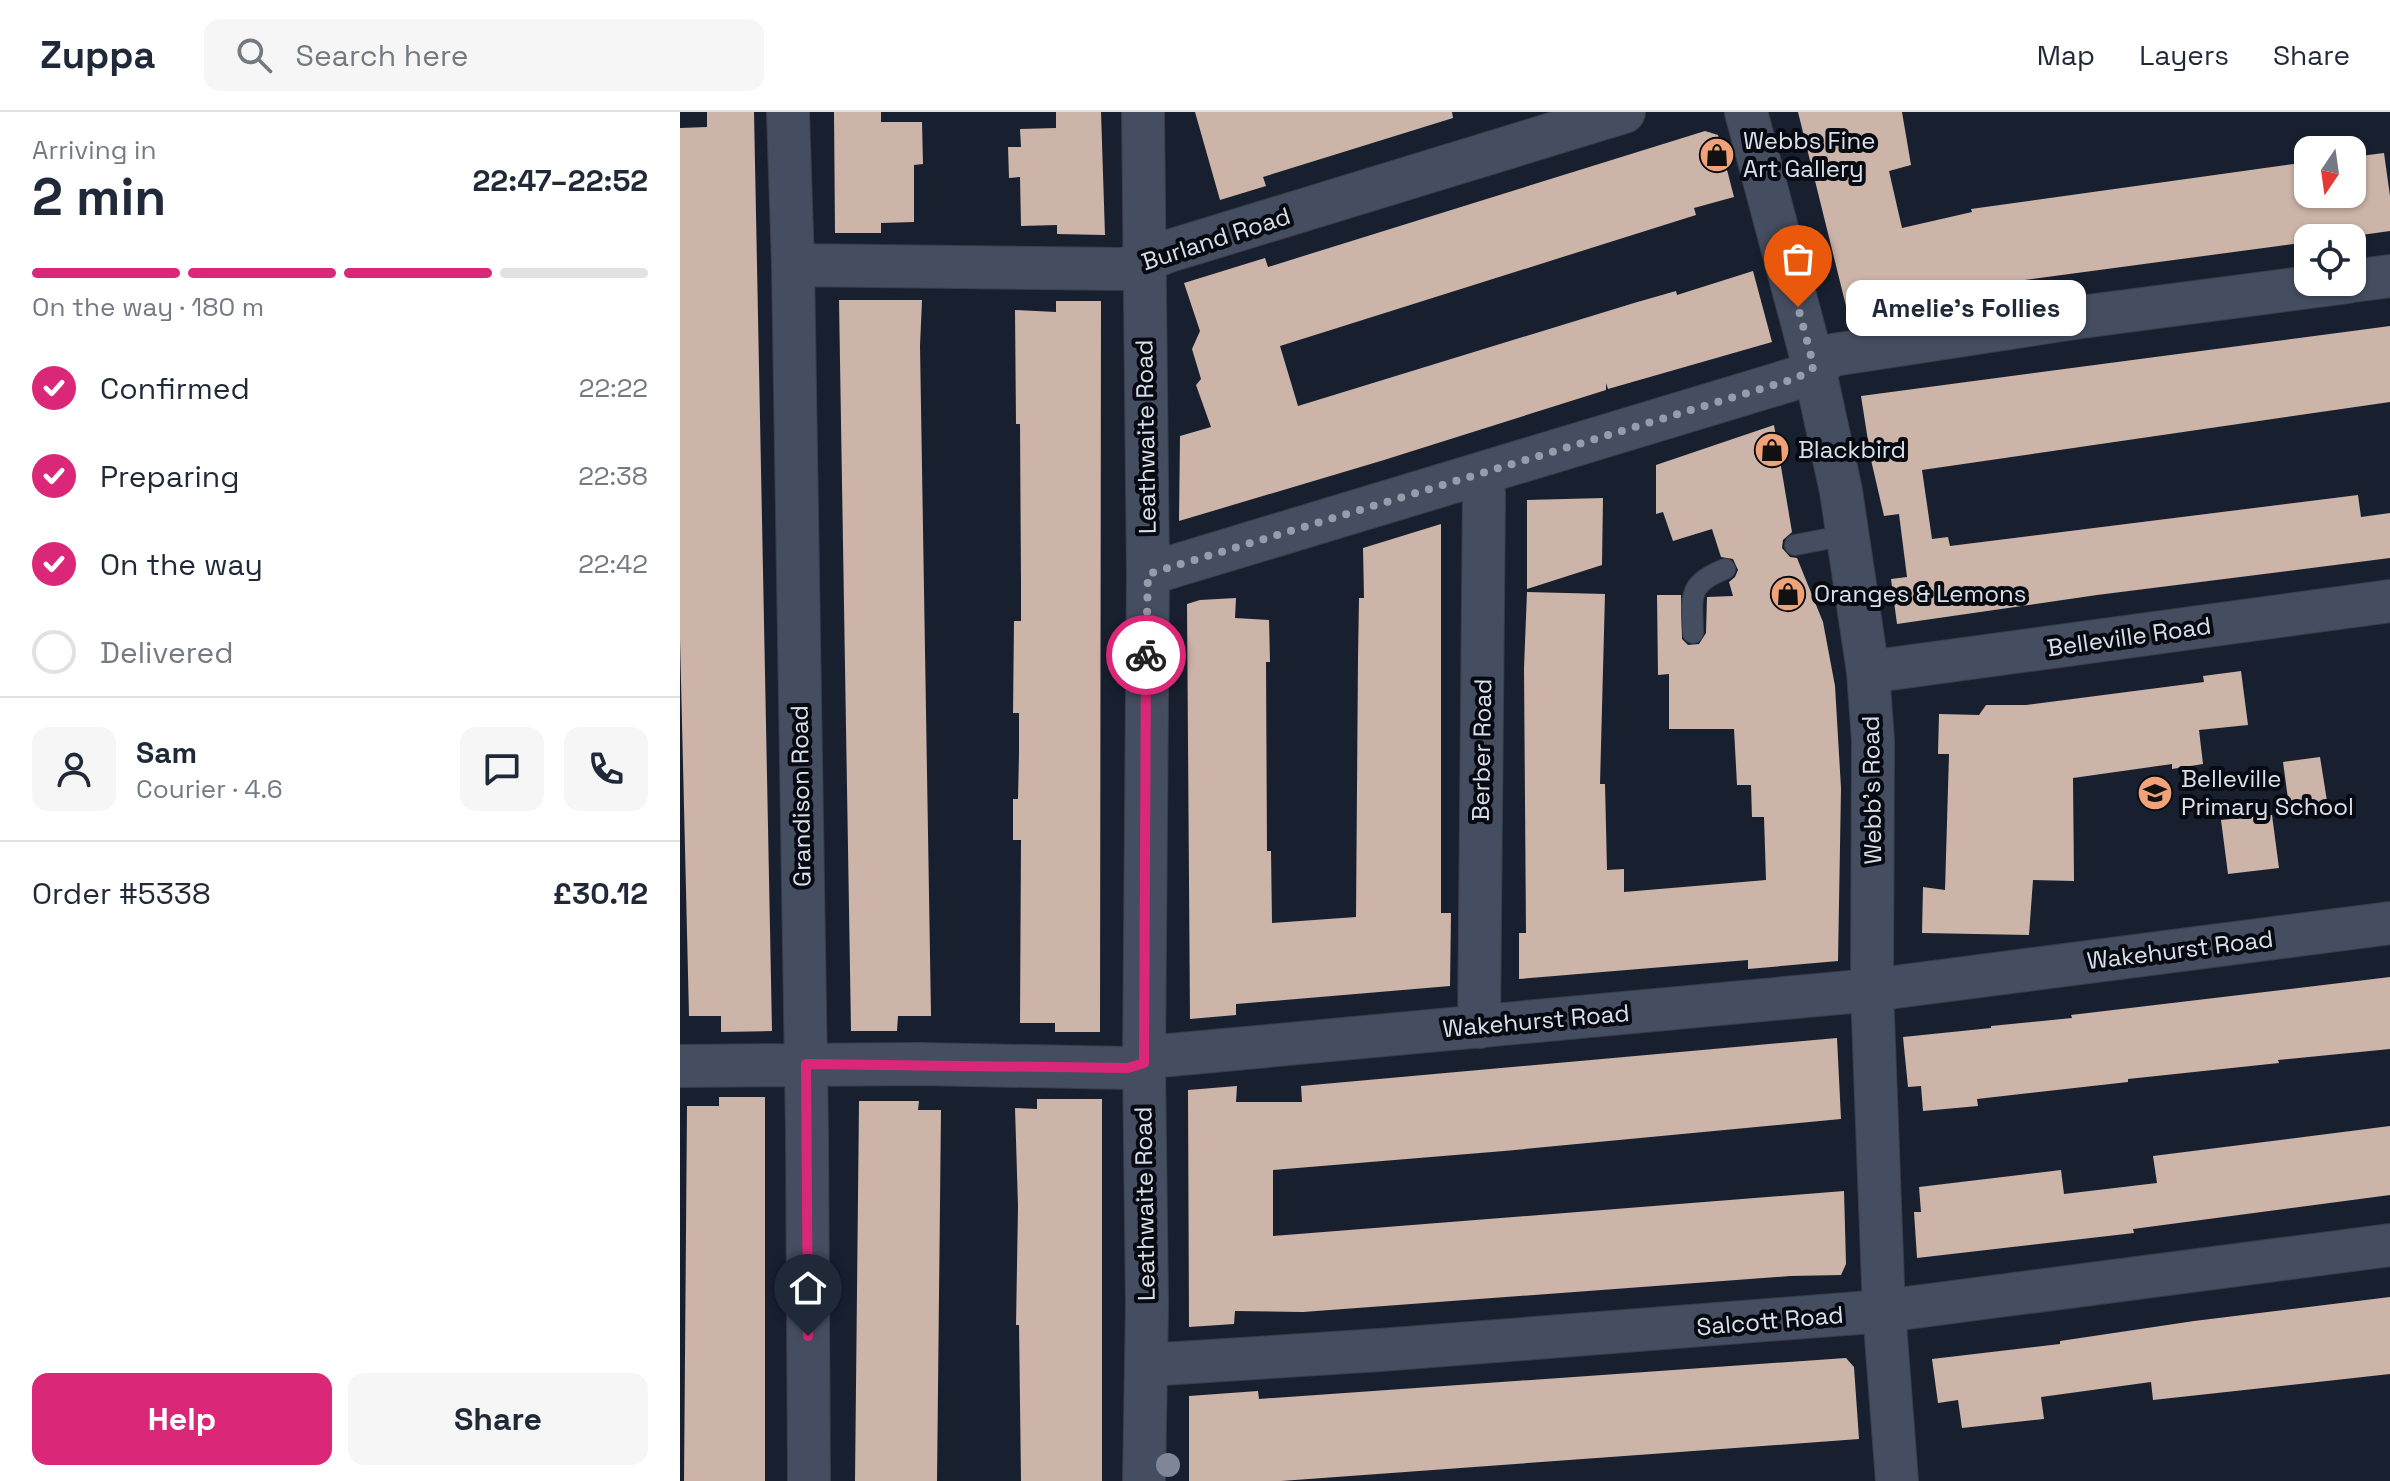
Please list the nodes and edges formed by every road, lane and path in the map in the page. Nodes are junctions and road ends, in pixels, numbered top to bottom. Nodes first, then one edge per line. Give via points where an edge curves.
1 (788, 112) edge
2 (1143, 112) edge
3 (1624, 112) edge
4 (1746, 112) edge
5 (1144, 263) junction
6 (793, 265) junction
7 (2390, 276) edge
8 (2366, 280) edge
9 (2294, 289) edge
10 (1814, 367) junction
11 (1480, 474) junction
12 (1847, 535) junction
13 (1795, 545) dead end
14 (1725, 569) dead end
15 (1148, 574) junction
16 (2390, 601) edge
17 (1693, 633) dead end
18 (1868, 672) junction
19 (2390, 923) edge
20 (1872, 990) junction
21 (1479, 1027) junction
22 (1144, 1063) junction
23 (806, 1064) junction
24 (680, 1066) edge
25 (2390, 1245) edge
26 (1884, 1311) junction
27 (1146, 1365) junction
28 (809, 1481) edge
29 (1144, 1481) edge
30 (1897, 1481) edge

1 - 6 street, Grandison Road
2 - 5 street, Leathwaite Road
3 - 5 street, Burland Road
4 - 10 street, Webb's Road
5 - 6 street, Burland Road via 1125,269
5 - 15 street, Leathwaite Road
6 - 23 street, Grandison Road
7 - 8 street
9 - 10 street via 1833,355
10 - 11 street via 1797,378
10 - 12 street, Webb's Road
11 - 15 street
11 - 21 street, Berber Road via 1484,509
12 - 13 lane
12 - 18 street, Webb's Road
14 - 17 lane via 1697,583 1692,594
15 - 22 street, Leathwaite Road
16 - 18 street, Belleville Road
18 - 20 street, Webb's Road via 1873,741
19 - 20 street, Wakehurst Road
20 - 21 street, Wakehurst Road
20 - 26 street, Webb's Road
21 - 22 street, Wakehurst Road via 1159,1056
22 - 23 street, Wakehurst Road via 1128,1068
22 - 27 street, Leathwaite Road
23 - 24 street, Wakehurst Road
23 - 28 street, Grandison Road
25 - 26 street, Salcott Road
26 - 27 street, Salcott Road
26 - 30 street, Webb's Road
27 - 29 street, Leathwaite Road

